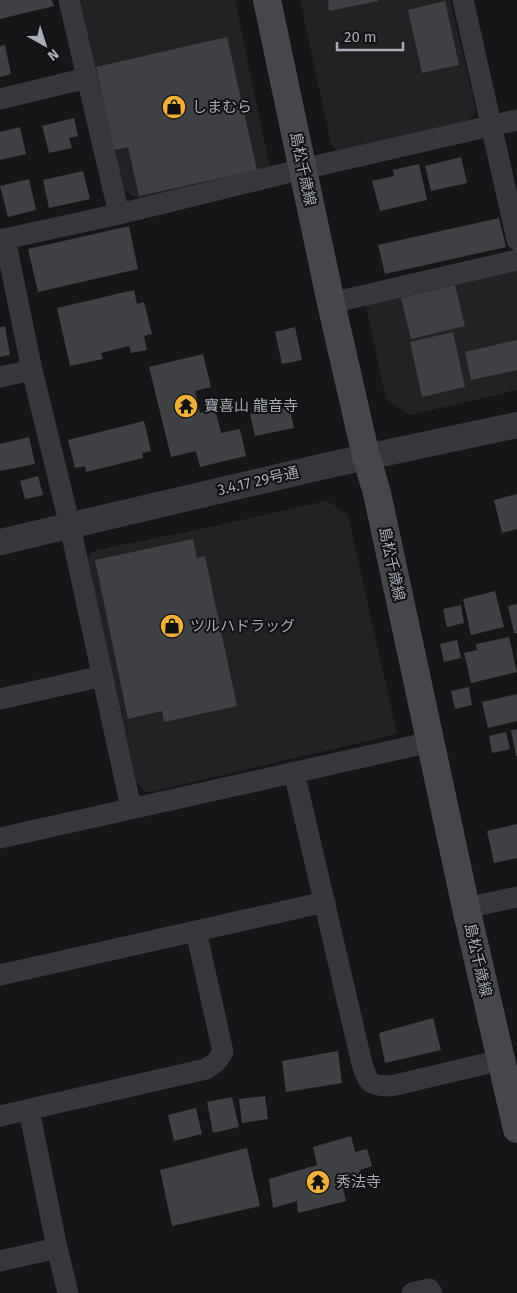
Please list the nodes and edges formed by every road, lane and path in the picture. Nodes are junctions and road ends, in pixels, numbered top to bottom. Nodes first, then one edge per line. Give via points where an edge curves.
1 (69, 0) edge
2 (267, 0) edge
3 (463, 0) edge
4 (87, 78) junction
5 (0, 99) edge
6 (517, 120) edge
7 (492, 126) junction
8 (303, 169) junction
9 (118, 214) junction
10 (2, 239) edge
11 (517, 240) edge
12 (517, 260) edge
13 (332, 303) junction
14 (32, 370) junction
15 (0, 377) edge
16 (517, 425) edge
17 (366, 456) junction
18 (70, 526) junction
19 (0, 542) edge
20 (103, 676) junction
21 (0, 699) edge
22 (431, 742) junction
23 (294, 772) junction
24 (131, 808) junction
25 (0, 838) edge
26 (517, 897) edge
27 (324, 902) junction
28 (466, 908) junction
29 (196, 932) junction
30 (0, 975) edge
31 (501, 1060) junction
32 (29, 1110) junction
33 (0, 1116) edge
34 (517, 1128) edge
35 (57, 1248) junction
36 (0, 1261) edge
37 (68, 1293) edge
38 (412, 1293) edge
39 (432, 1293) edge

1 - 4 street
2 - 8 main road, 島松千歳線
3 - 7 street
4 - 5 street
4 - 9 street
6 - 7 street
7 - 8 street
7 - 11 street
8 - 9 street
8 - 13 main road, 島松千歳線
9 - 10 street
10 - 14 street
12 - 13 street
13 - 17 main road, 島松千歳線
14 - 15 street
14 - 18 street
16 - 17 street, 3.4.17 29号通
17 - 18 street, 3.4.17 29号通
17 - 22 main road, 島松千歳線
18 - 19 street, 3.4.17 29号通
18 - 20 street
20 - 21 street
20 - 24 street
22 - 23 street
22 - 28 main road, 島松千歳線
23 - 24 street
23 - 27 street
24 - 25 street
26 - 28 street
27 - 29 street
27 - 31 street via 366,1078 374,1085 391,1086
28 - 31 main road, 島松千歳線
29 - 30 street
29 - 32 street via 223,1052 216,1062 206,1069
31 - 34 main road, 島松千歳線
32 - 33 street
32 - 35 street
35 - 36 street
35 - 37 street
38 - 39 street via 429,1289

